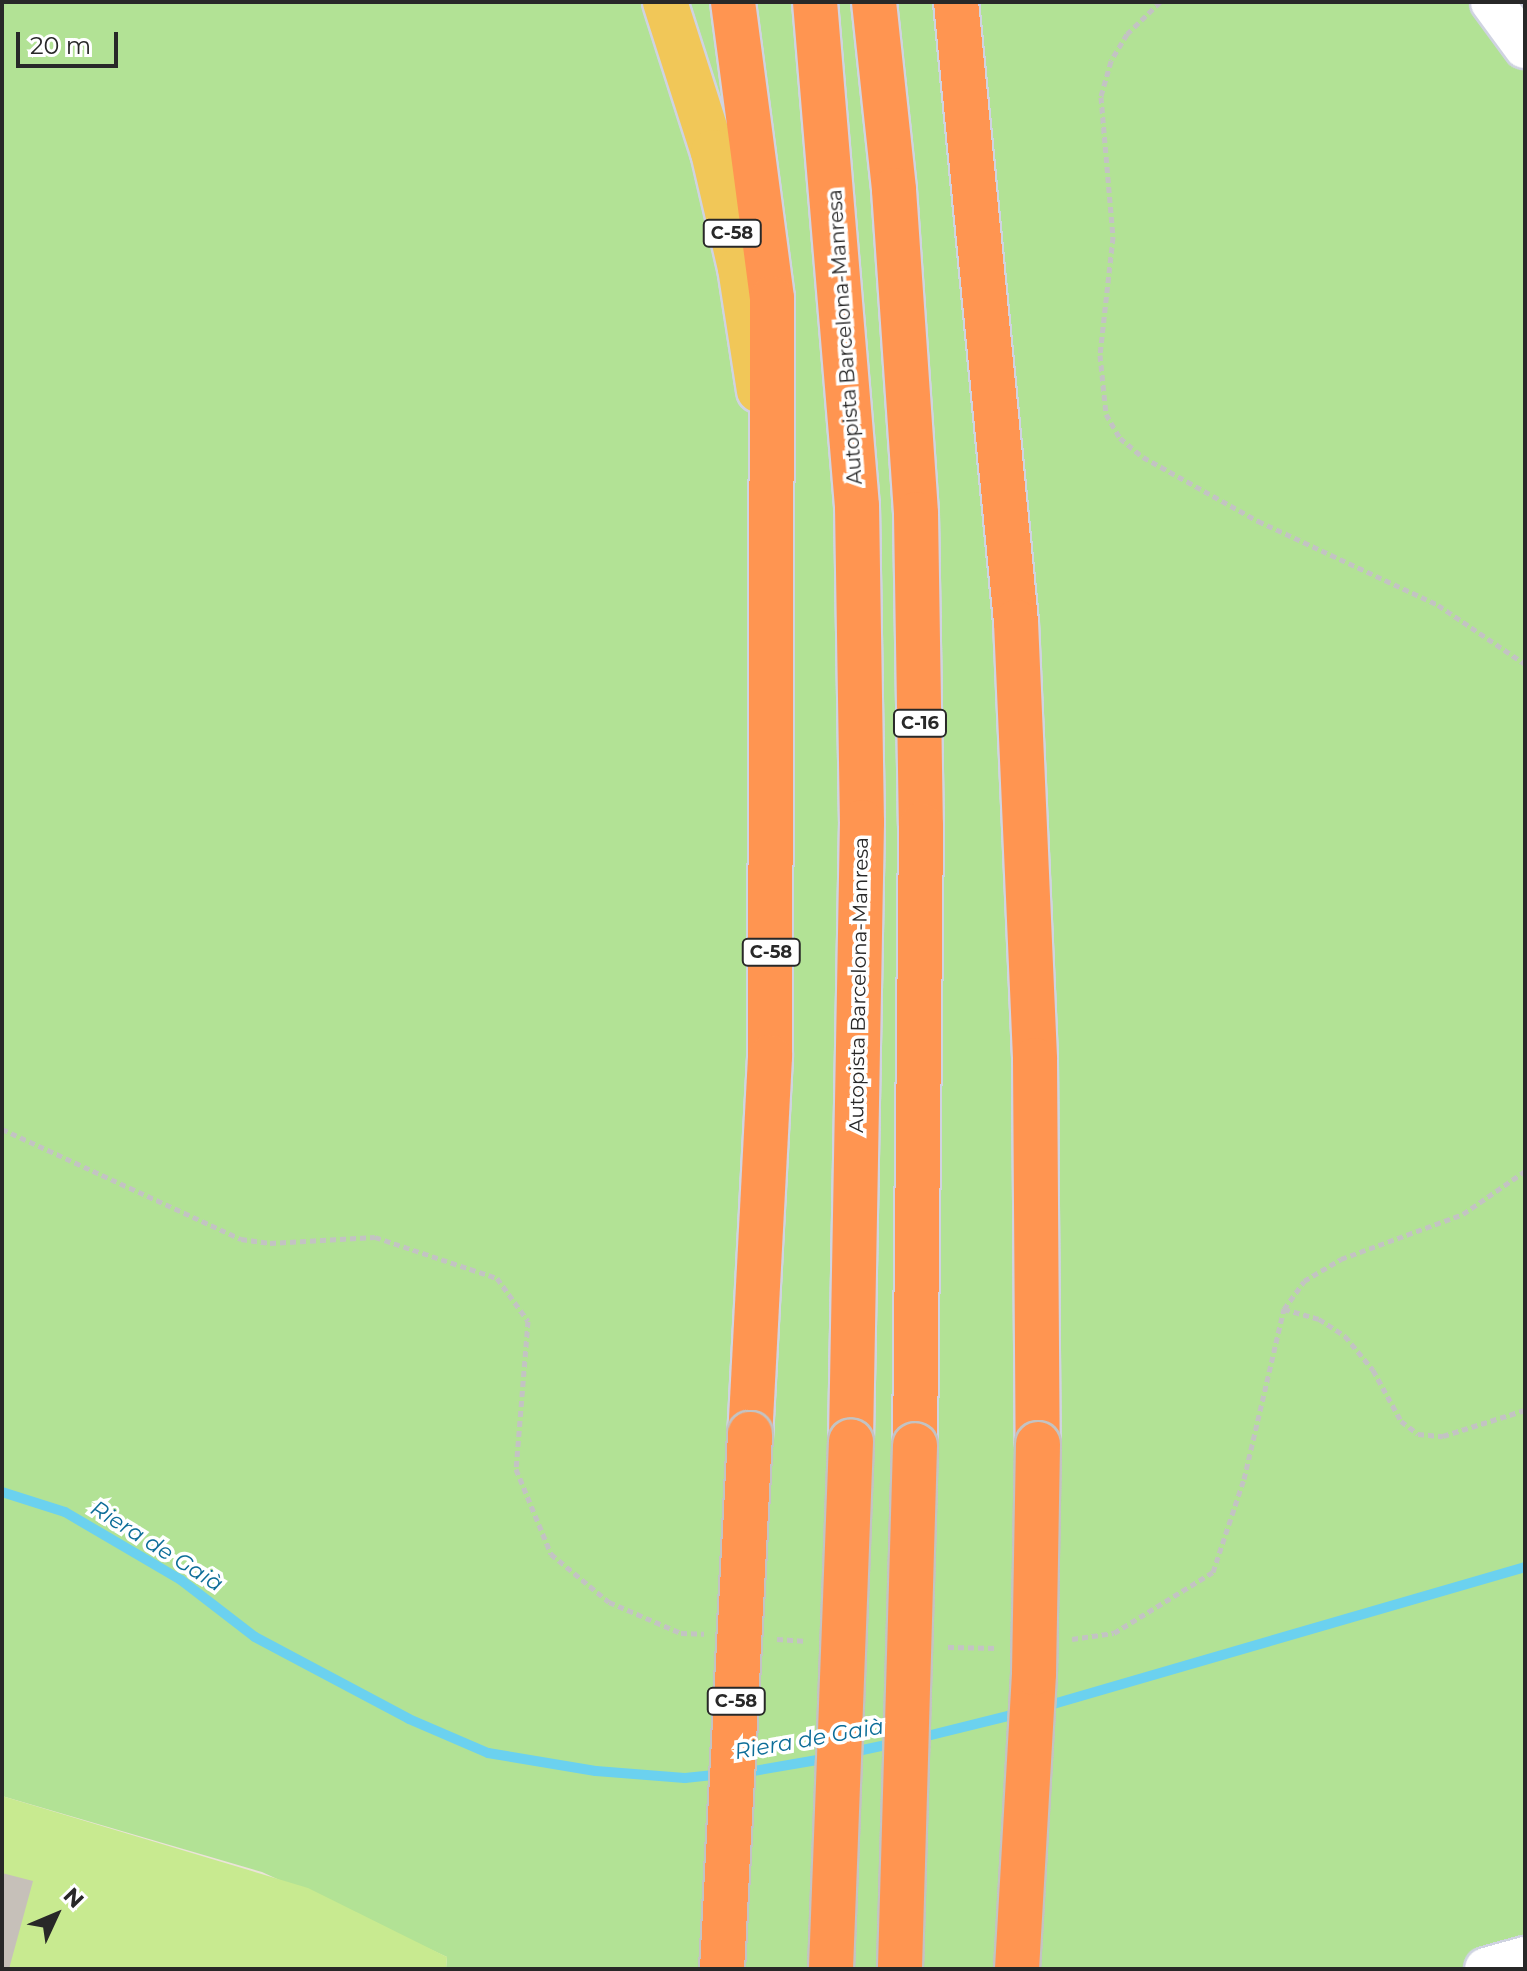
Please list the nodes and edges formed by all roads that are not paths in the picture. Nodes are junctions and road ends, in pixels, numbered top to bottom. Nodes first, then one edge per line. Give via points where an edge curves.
1 (665, 2) edge
2 (733, 2) edge
3 (815, 2) edge
4 (874, 2) edge
5 (956, 2) edge
6 (1492, 2) edge
7 (1525, 47) edge
8 (771, 471) junction
9 (1525, 1958) edge
10 (900, 1968) edge
11 (722, 1969) edge
12 (831, 1969) edge
13 (1017, 1969) edge
14 (1486, 1969) edge

1 - 8 main road, C-58 via 713,152 740,268
2 - 8 highway via 772,298
3 - 12 highway, Autopista Barcelona-Manresa, bridge via 857,506 862,822 851,1441
4 - 10 highway, C-16, bridge via 894,190 916,514 921,825 915,1445
5 - 13 highway, bridge via 1016,622 1035,1060 1034,1673
6 - 7 street
8 - 11 highway, C-58, bridge via 770,1057
9 - 14 street

